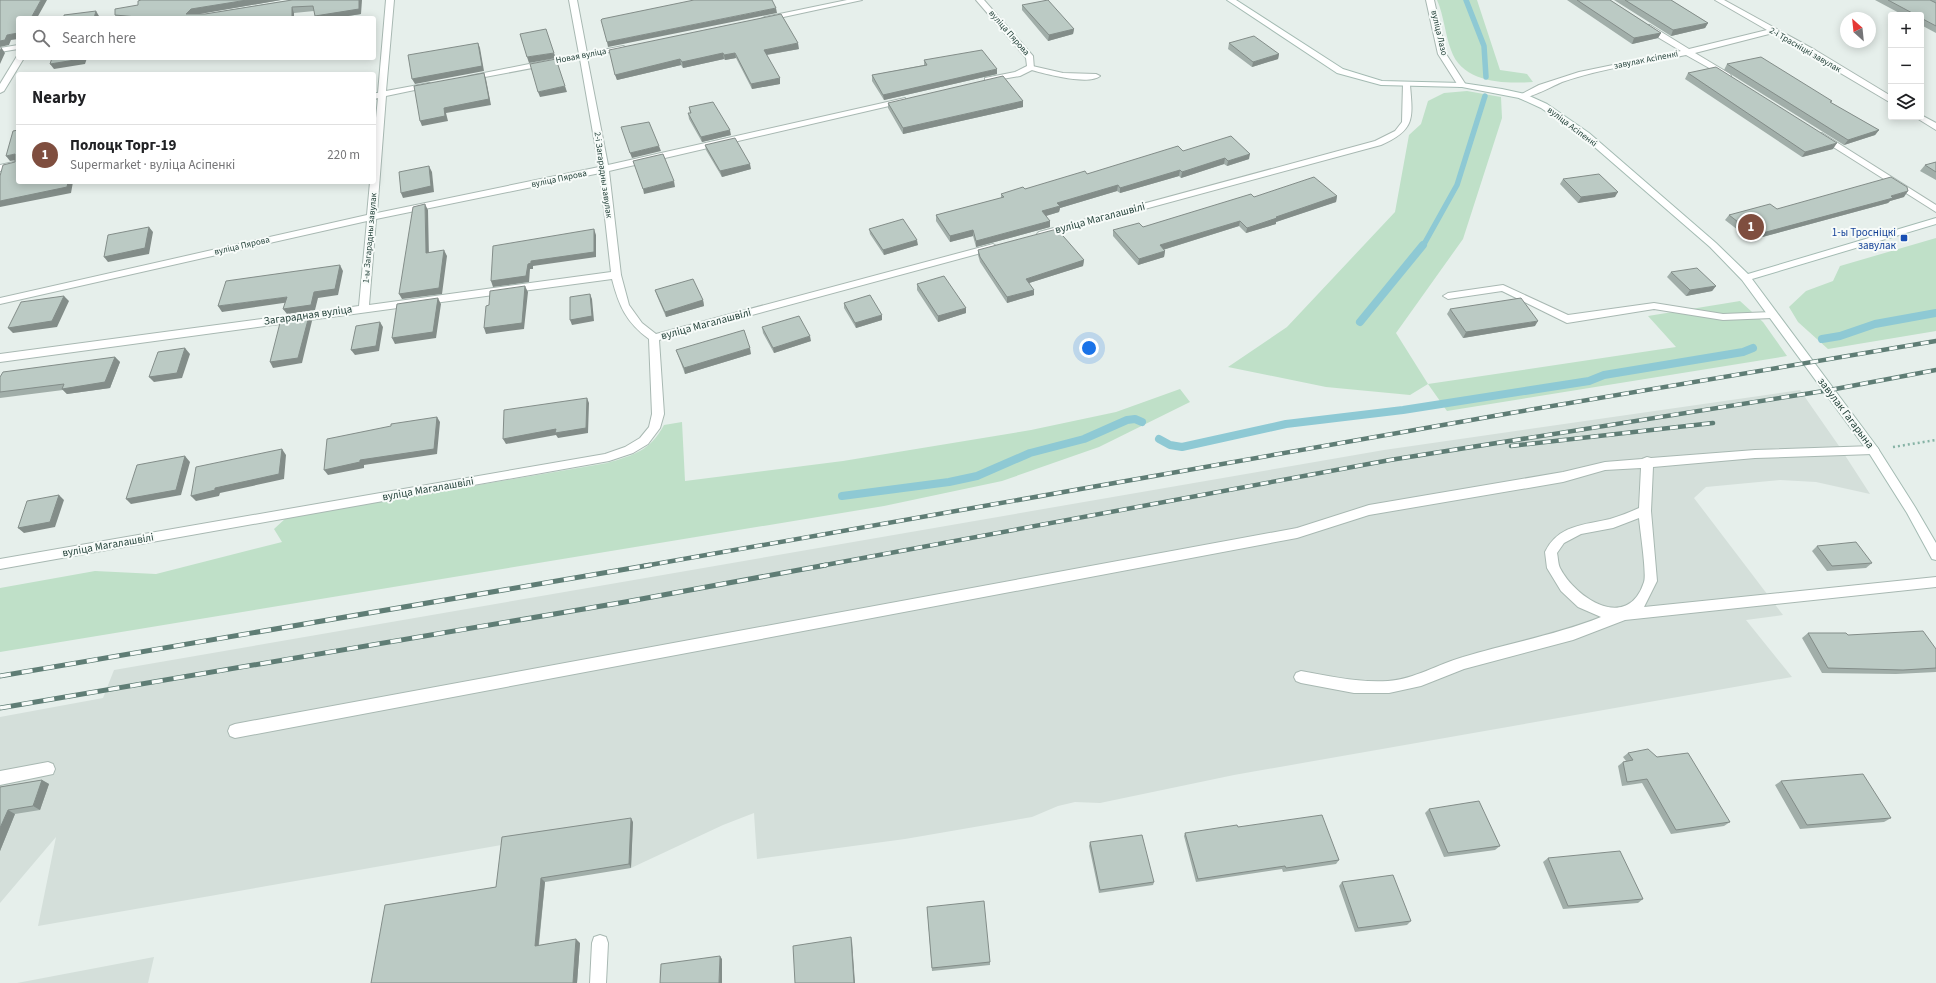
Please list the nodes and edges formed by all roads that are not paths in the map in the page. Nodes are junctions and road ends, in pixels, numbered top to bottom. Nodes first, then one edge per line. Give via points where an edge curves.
1 (390, 0) edge
2 (573, 0) edge
3 (858, 0) edge
4 (980, 0) edge
5 (1231, 0) edge
6 (1430, 0) edge
7 (1719, 0) edge
8 (756, 21) edge
9 (1642, 24) edge
10 (1773, 31) junction
11 (631, 46) edge
12 (16, 47) edge
13 (0, 50) edge
14 (1687, 52) junction
15 (584, 56) junction
16 (19, 60) edge
17 (1031, 67) junction
18 (1096, 76) dead end
19 (460, 79) edge
20 (1732, 79) edge
21 (979, 83) edge
22 (437, 84) edge
23 (1406, 85) junction
24 (1462, 85) junction
25 (0, 91) edge
26 (383, 94) junction
27 (376, 96) edge
28 (1522, 96) junction
29 (1888, 98) edge
30 (910, 99) edge
31 (1924, 120) edge
32 (1936, 127) edge
33 (1811, 129) edge
34 (16, 164) edge
35 (376, 166) edge
36 (0, 168) edge
37 (604, 170) junction
38 (374, 184) edge
39 (1936, 209) edge
40 (371, 217) junction
41 (1936, 221) edge
42 (1031, 236) edge
43 (1000, 245) edge
44 (616, 275) junction
45 (1746, 278) junction
46 (1448, 296) dead end
47 (0, 301) edge
48 (364, 308) junction
49 (1772, 315) junction
50 (654, 338) junction
51 (0, 358) edge
52 (1873, 450) junction
53 (1647, 462) junction
54 (1645, 511) junction
55 (1936, 555) edge
56 (0, 564) edge
57 (1936, 582) edge
58 (1624, 614) junction
59 (1301, 677) dead end
60 (235, 731) dead end
61 (48, 769) dead end
62 (0, 778) edge
63 (600, 943) dead end
64 (598, 983) edge

1 - 26 street, 1-ы Загарадны завулак
2 - 15 street, 2-і Загарадны завулак
3 - 8 street
4 - 17 street, вуліца Пярова via 1030,58
5 - 23 street, вуліца Асіпенкі via 1340,71 1381,83
6 - 24 street, вуліца Лазо via 1442,54
7 - 10 street, 2-і Трасніцкі завулак
9 - 14 street
10 - 14 street, завулак Асіпенкі
10 - 29 street, 2-і Трасніцкі завулак
11 - 15 street, Новая вуліца
12 - 13 street
14 - 20 street
14 - 28 street, завулак Асіпенкі via 1608,67 1541,87
15 - 19 street, Новая вуліца
15 - 37 street, 2-і Загарадны завулак
16 - 25 street
17 - 18 street via 1058,76
17 - 21 street, вуліца Пярова via 1017,74
22 - 26 street
23 - 24 street, вуліца Асіпенкі
23 - 42 street, вуліца Магалашвілі via 1409,117 1405,127 1395,136 1378,143
24 - 28 street, вуліца Асіпенкі via 1502,90
26 - 27 street
26 - 35 street, 1-ы Загарадны завулак
28 - 45 street, вуліца Асіпенкі via 1544,106 1586,135 1713,245
30 - 37 street, вуліца Пярова
31 - 32 street
33 - 39 street
34 - 36 street
37 - 40 street, вуліца Пярова
37 - 44 street, 2-і Загарадны завулак
38 - 40 street, 1-ы Загарадны завулак
40 - 47 street, вуліца Пярова
40 - 48 street, 1-ы Загарадны завулак
41 - 45 street
43 - 50 street, вуліца Магалашвілі
44 - 48 street, Загарадная вуліца
44 - 50 street, 2-і Загарадны завулак via 624,305 638,326
45 - 49 street, завулак Гагарына
46 - 49 street via 1503,288 1567,319 1654,306 1723,317
48 - 51 street, Загарадная вуліца
49 - 52 street, завулак Гагарына
50 - 56 street, вуліца Магалашвілі via 658,414 654,428 644,441 629,450 605,458
52 - 53 street via 1755,454
52 - 55 street, завулак Гагарына
53 - 54 street
53 - 60 street via 1604,466 1563,477 1369,510 1289,535
54 - 58 street via 1651,581 1642,602
54 - 58 street via 1613,523 1578,530 1560,539 1550,552 1553,568 1566,587 1583,603 1604,613
57 - 58 street
58 - 59 street via 1573,634 1462,663 1421,680 1389,687 1354,687
61 - 62 street
63 - 64 street

